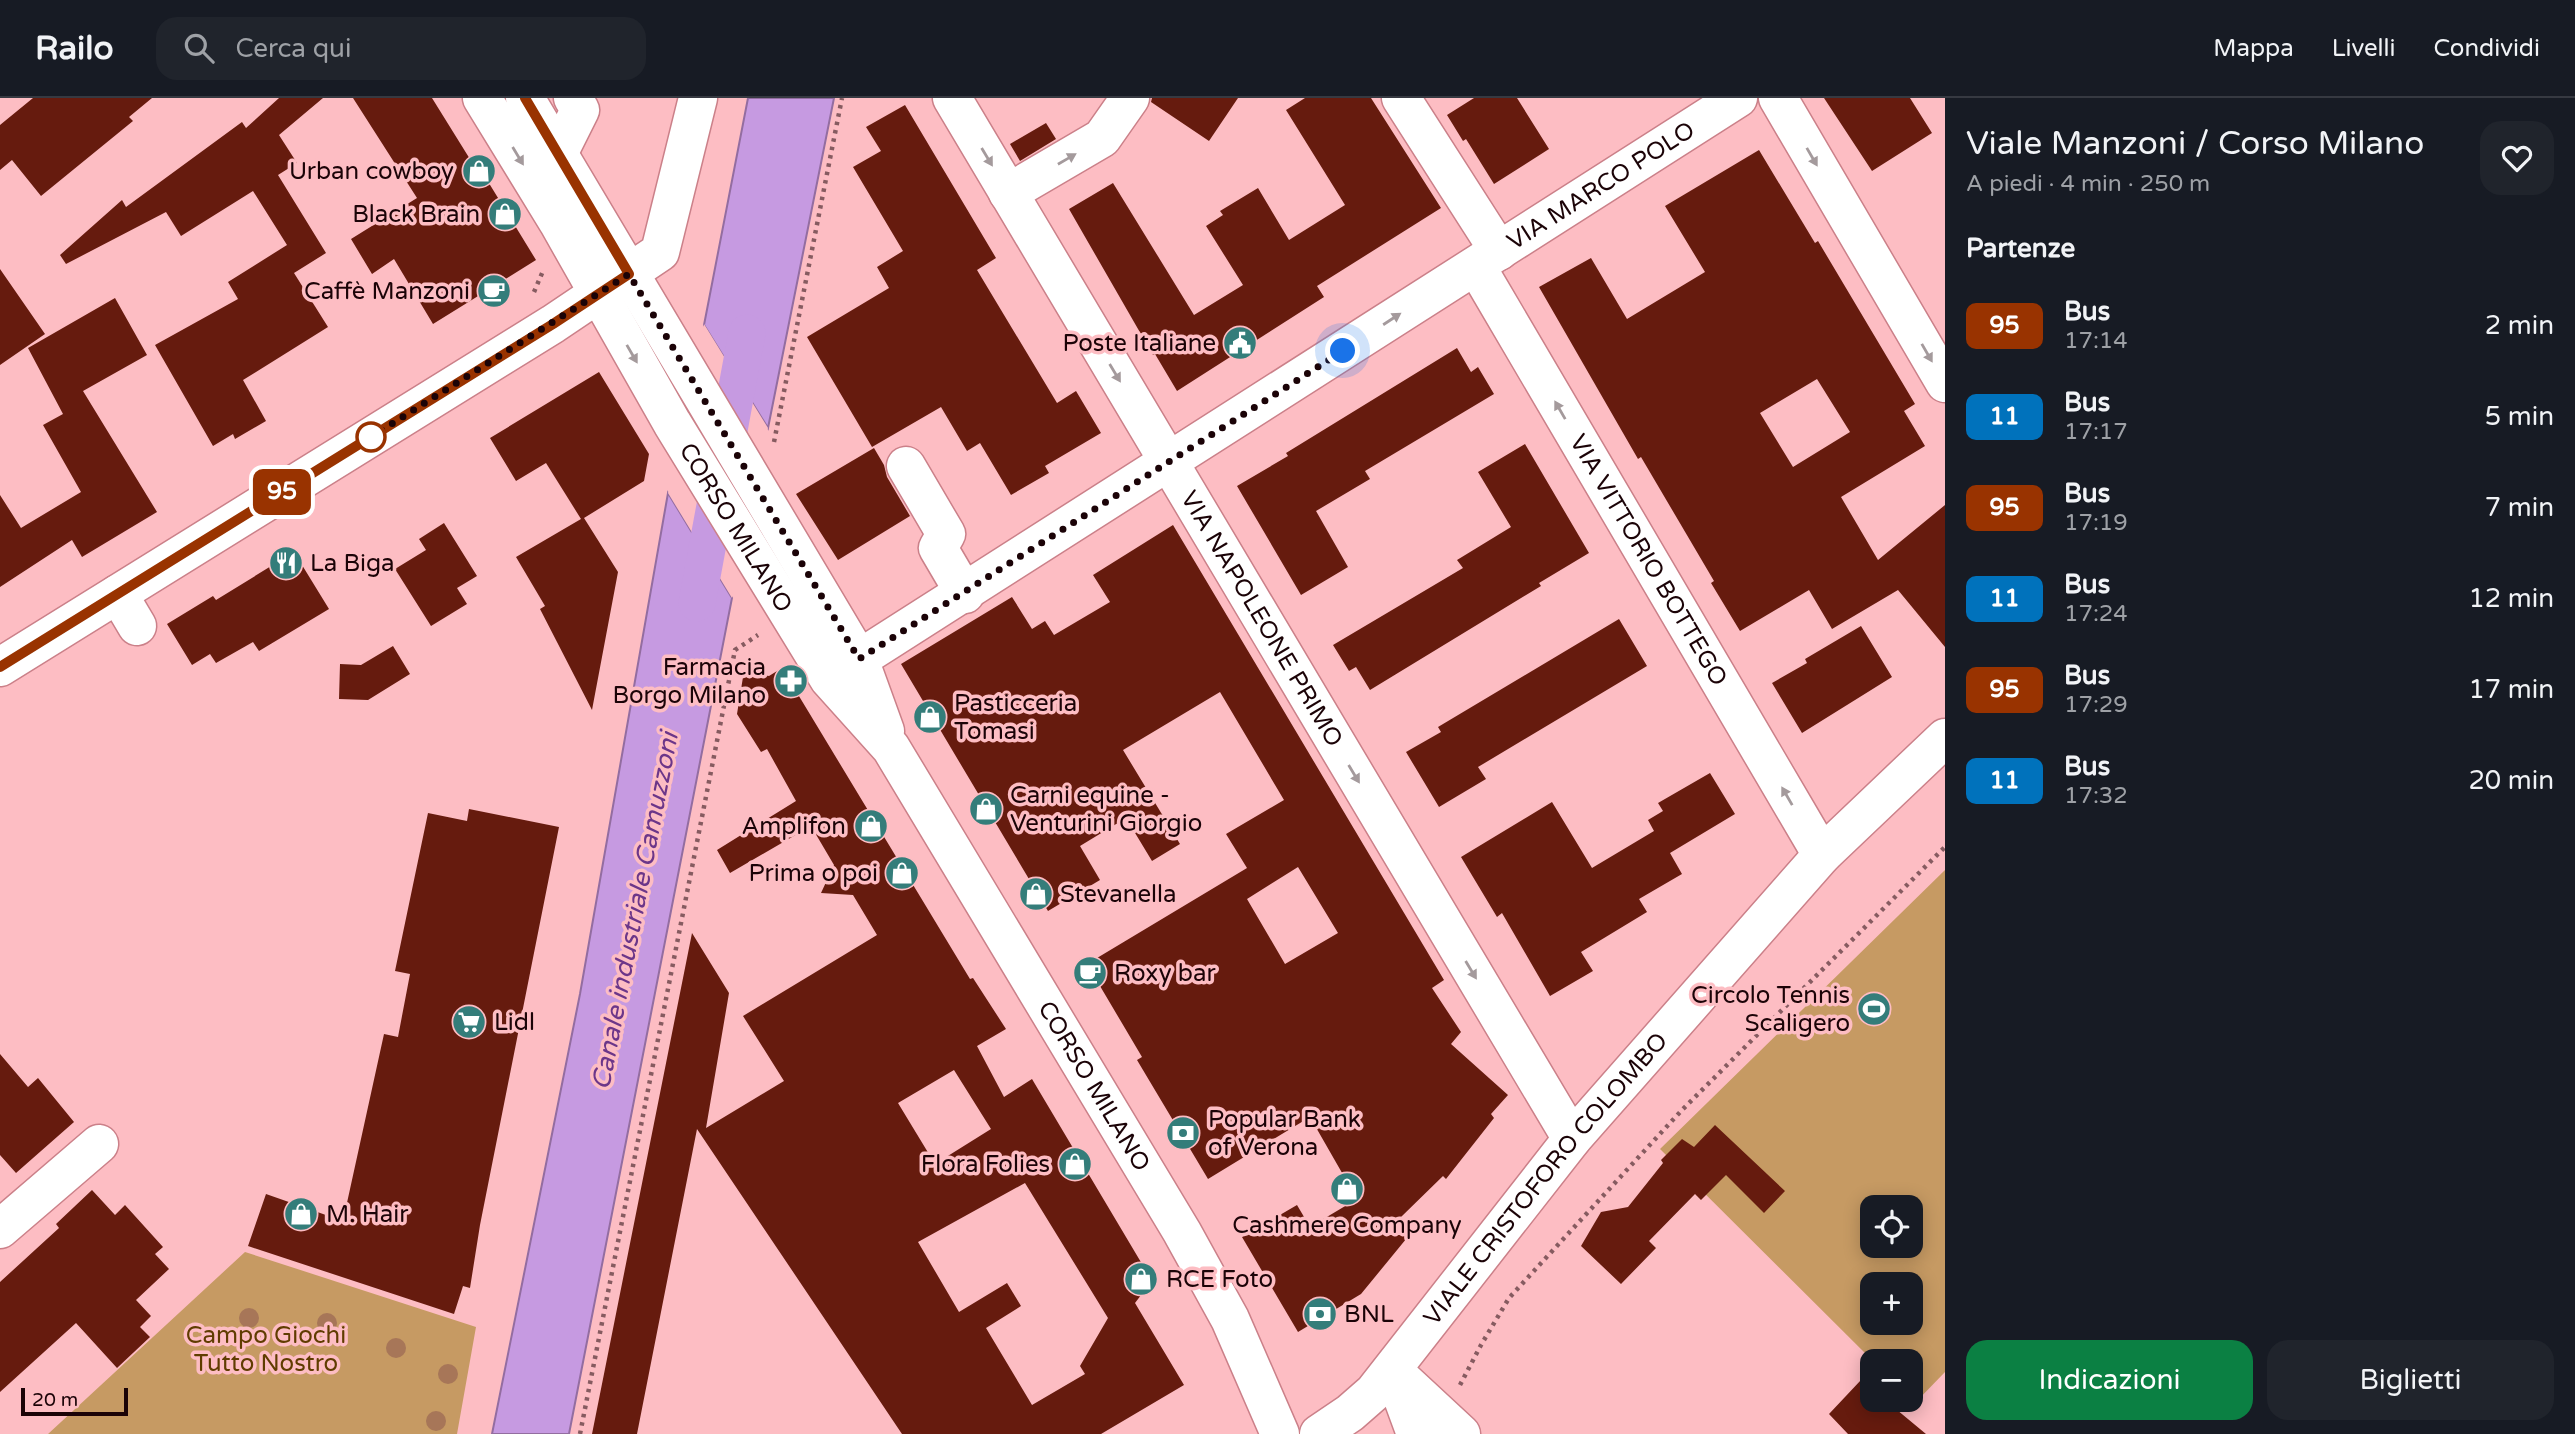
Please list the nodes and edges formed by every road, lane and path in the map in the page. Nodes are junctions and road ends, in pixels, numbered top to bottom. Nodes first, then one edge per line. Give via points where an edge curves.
1 (482, 98) edge
2 (524, 98) edge
3 (573, 98) edge
4 (698, 98) edge
5 (842, 98) edge
6 (952, 98) edge
7 (1130, 98) edge
8 (1402, 98) edge
9 (1738, 98) edge
10 (1778, 98) edge
11 (558, 154) junction
12 (1008, 193) junction
13 (1487, 258) junction
14 (629, 274) junction
15 (598, 295) junction
16 (1945, 383) edge
17 (773, 443) dead end
18 (1169, 463) junction
19 (906, 466) dead end
20 (965, 594) junction
21 (765, 631) dead end
22 (859, 659) junction
23 (0, 667) edge
24 (1945, 738) edge
25 (891, 748) junction
26 (1945, 847) edge
27 (1822, 855) junction
28 (1572, 1139) junction
29 (99, 1144) dead end
30 (0, 1229) edge
31 (1392, 1370) junction
32 (1440, 1428) edge
33 (580, 1434) edge
34 (1280, 1434) edge
35 (1320, 1434) edge

1 -> 15 street, CORSO MILANO
2 - 11 street, CORSO MILANO
3 - 11 street via 580,110
4 - 14 street via 660,252
5 - 17 path
6 -> 12 street, VIA NAPOLEONE PRIMO
12 -> 7 street via 1102,138
8 - 13 street, VIA MARCO POLO
9 - 13 street, VIA MARCO POLO
10 -> 16 street
11 - 14 street, CORSO MILANO
12 -> 18 street, VIA NAPOLEONE PRIMO
18 -> 13 street, VIA MARCO POLO
27 -> 13 street, VIA VITTORIO BOTTEGO
14 - 15 street
14 - 22 street, CORSO MILANO
15 - 23 street via 127,610
15 -> 25 street, CORSO MILANO via 829,679
18 - 20 street, VIA MARCO POLO
18 -> 28 street, VIA NAPOLEONE PRIMO
19 - 20 street via 946,534 938,548
20 - 22 street, VIA MARCO POLO
21 - 33 path via 735,650
22 - 25 street, CORSO MILANO
24 - 27 street, VIALE CRISTOFORO COLOMBO
25 - 34 street, CORSO MILANO via 1182,1232 1230,1319
26 - 32 path via 1682,1110 1508,1298
27 - 28 street, VIALE CRISTOFORO COLOMBO
28 - 31 street, VIALE CRISTOFORO COLOMBO
29 - 30 street
31 - 32 street
31 - 35 street, VIALE CRISTOFORO COLOMBO via 1374,1392

